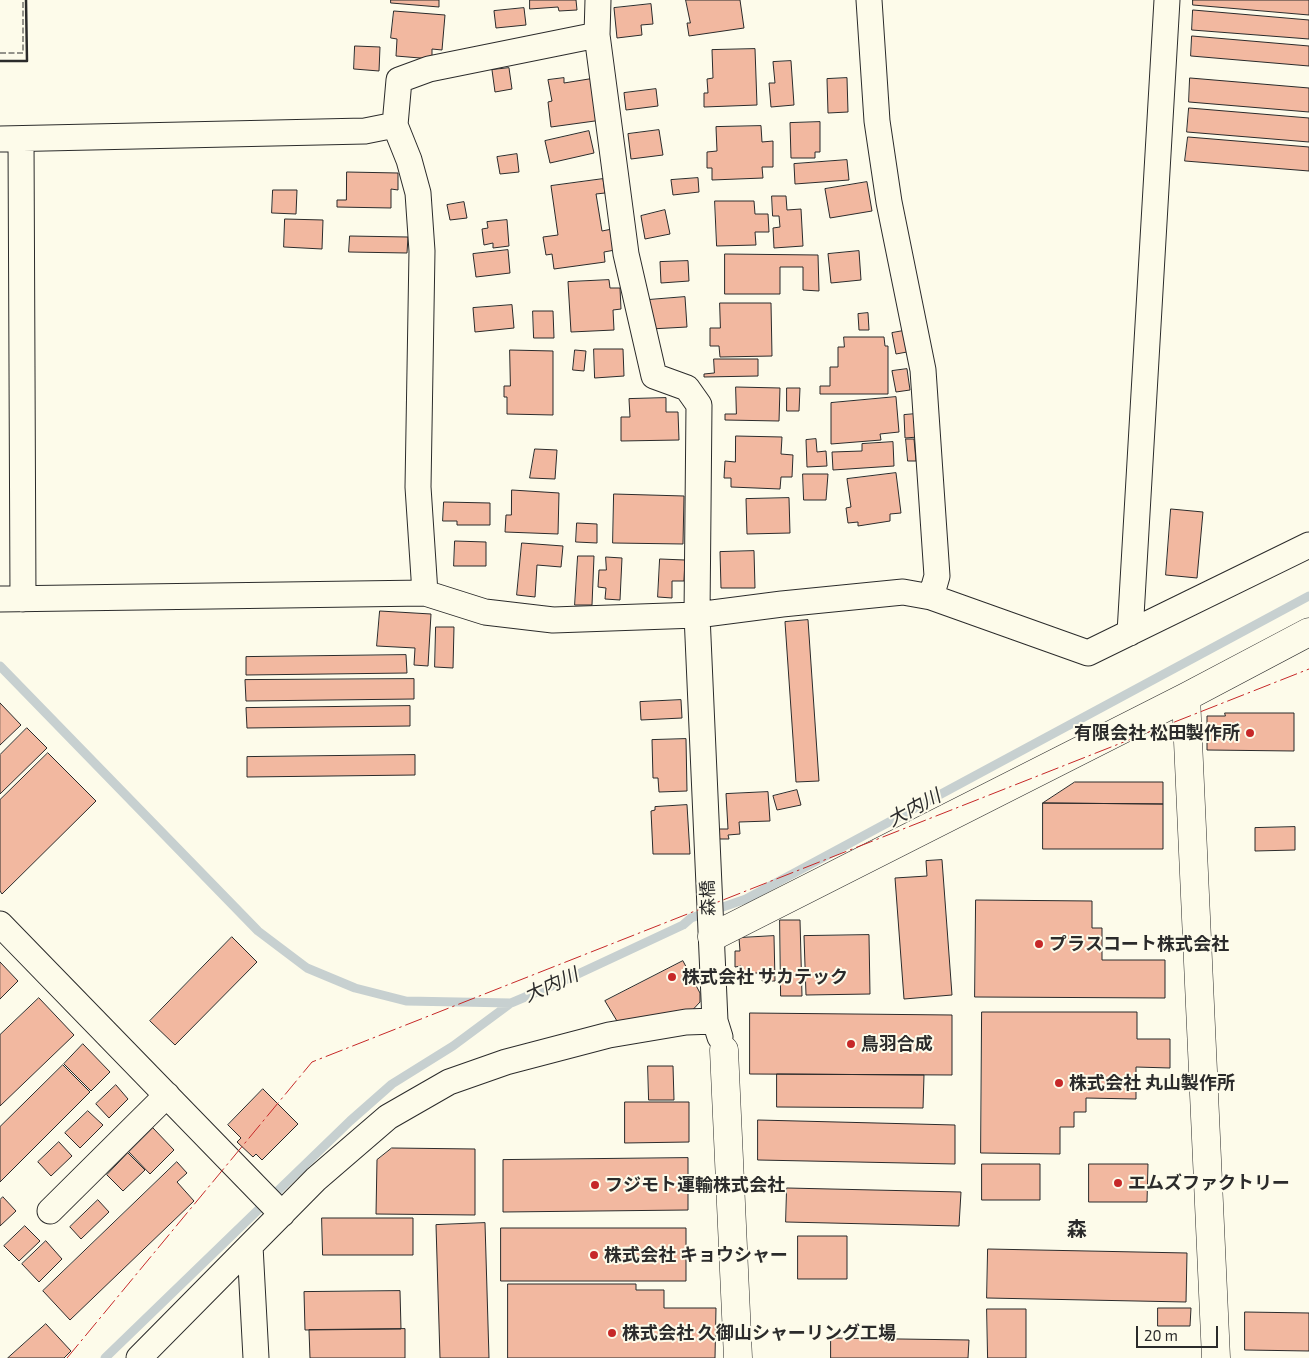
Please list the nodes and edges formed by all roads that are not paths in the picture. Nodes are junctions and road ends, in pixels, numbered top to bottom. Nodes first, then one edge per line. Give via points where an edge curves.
1 (598, 0) edge
2 (869, 0) edge
3 (1167, 0) edge
4 (597, 35) junction
5 (395, 124) junction
6 (10, 139) edge
7 (1309, 545) edge
8 (425, 592) junction
9 (931, 597) junction
10 (11, 599) edge
11 (697, 615) junction
12 (1309, 632) edge
13 (1130, 633) junction
14 (1186, 697) junction
15 (0, 924) edge
16 (711, 931) junction
17 (715, 1020) junction
18 (724, 1050) joint
19 (167, 1095) junction
20 (50, 1211) dead end
21 (282, 1214) junction
22 (250, 1246) junction
23 (139, 1358) edge
24 (256, 1358) edge
25 (738, 1358) edge
26 (1216, 1358) edge

1 - 4 street
2 - 9 street via 877,121 889,202 924,380 938,576
3 - 13 street
4 - 5 street via 429,69 399,80
4 - 11 street, 森橋 via 626,254 654,376 687,388 699,405
5 - 6 street via 365,131
5 - 8 street via 418,193 422,251 418,487
6 - 10 street
7 - 13 street
8 - 10 street
8 - 11 street via 485,612 553,620
9 - 11 street via 904,592
9 - 13 street via 1088,653
11 - 16 street, 森橋
12 - 14 street
14 - 16 street
14 - 26 street
15 - 19 street
16 - 17 street, 森橋
17 - 18 street, 森橋
17 - 21 street via 609,1035 506,1062 449,1082 388,1117 316,1179
18 - 25 street
19 - 20 street
19 - 21 street
21 - 22 street
22 - 23 street
22 - 24 street

